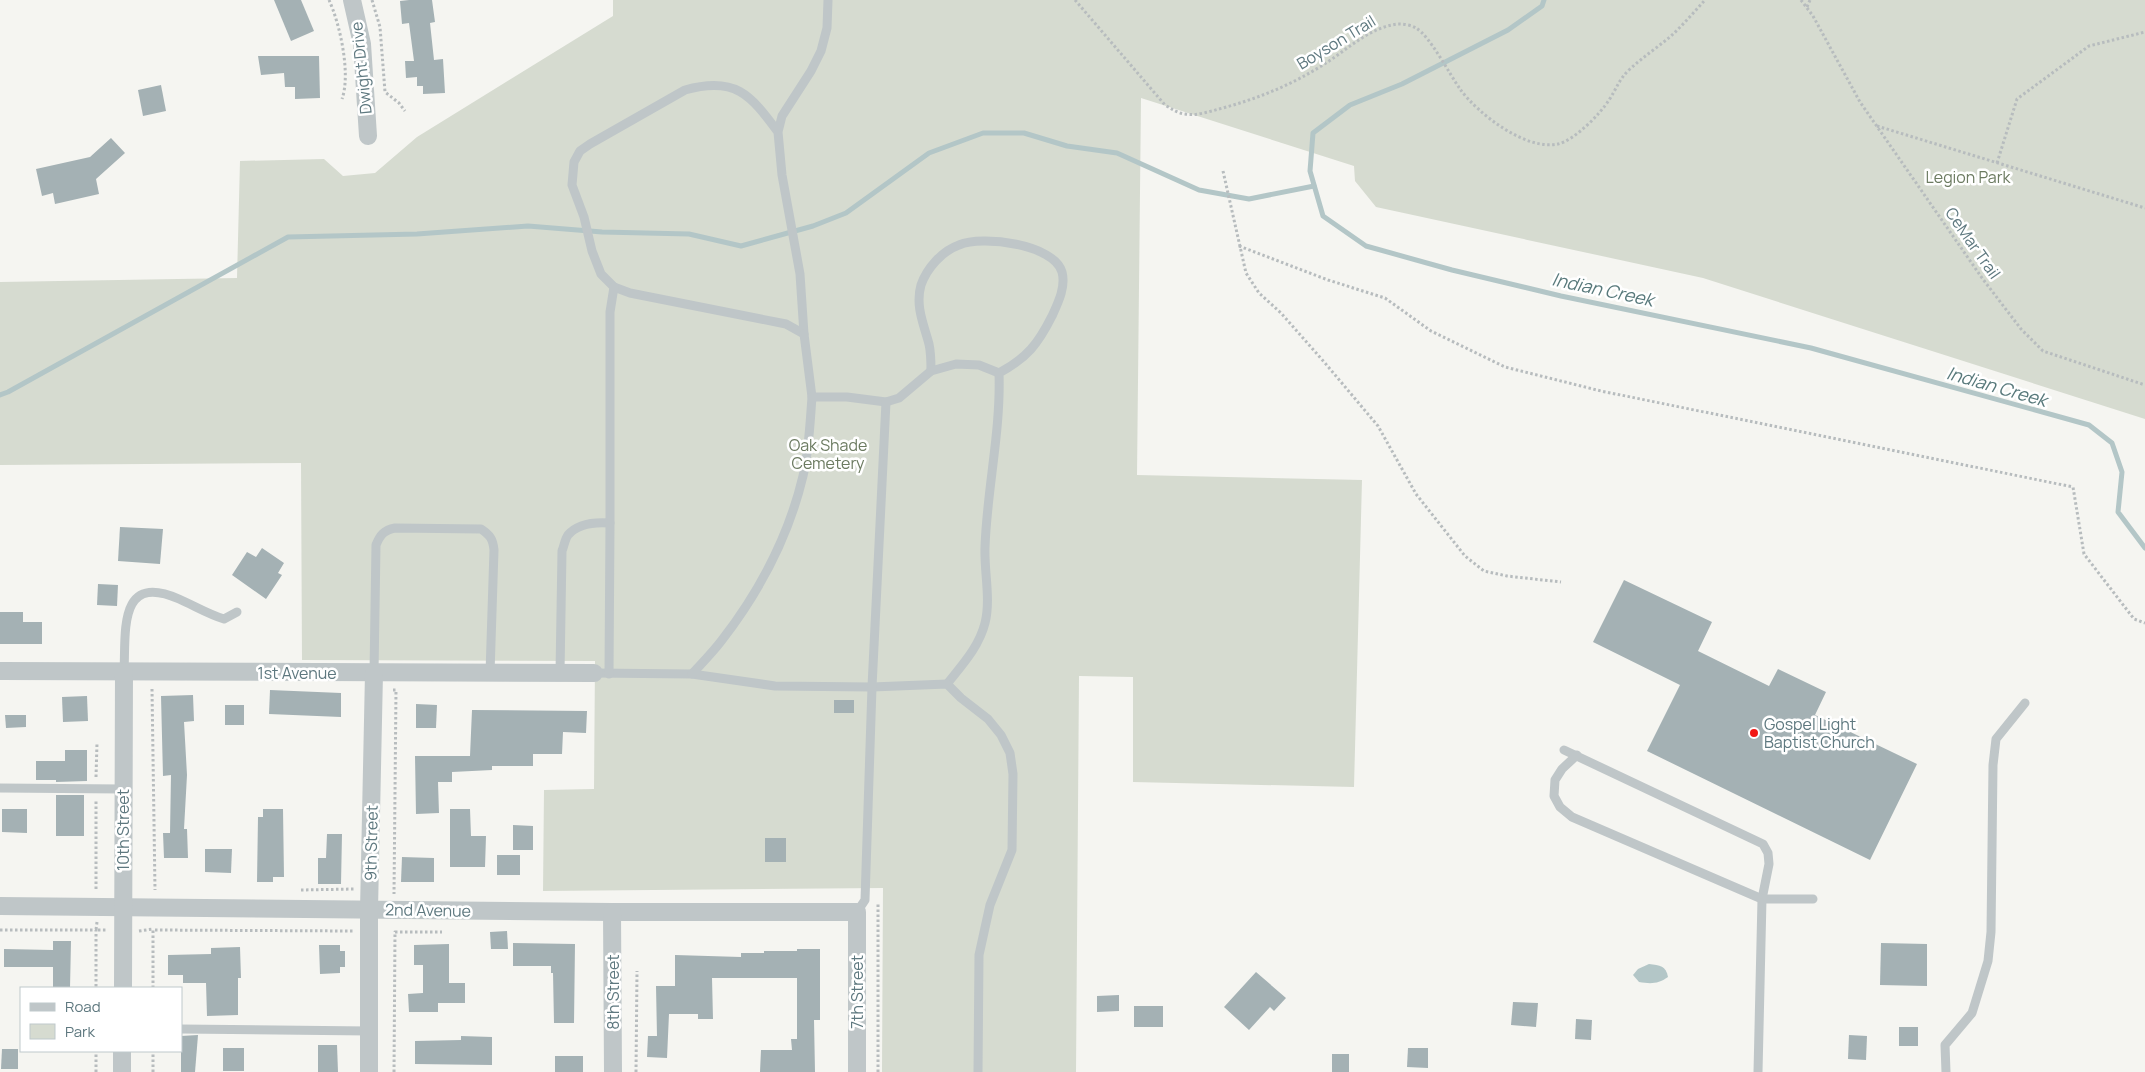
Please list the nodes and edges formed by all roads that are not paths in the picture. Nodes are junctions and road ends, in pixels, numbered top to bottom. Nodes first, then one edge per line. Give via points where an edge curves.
1 (352, 0) edge
2 (828, 0) edge
3 (778, 132) junction
4 (368, 136) dead end
5 (614, 287) junction
6 (804, 334) junction
7 (931, 371) junction
8 (999, 373) junction
9 (812, 397) junction
10 (886, 402) junction
11 (610, 523) junction
12 (237, 612) dead end
13 (0, 671) edge
14 (374, 673) junction
15 (490, 673) junction
16 (560, 673) junction
17 (602, 674) junction
18 (692, 674) junction
19 (124, 680) junction
20 (947, 684) junction
21 (872, 686) junction
22 (2025, 704) dead end
23 (1564, 750) dead end
24 (1577, 755) junction
25 (0, 788) edge
26 (123, 789) junction
27 (1762, 899) junction
28 (1812, 899) dead end
29 (0, 906) edge
30 (123, 908) junction
31 (369, 910) junction
32 (612, 912) junction
33 (856, 912) junction
34 (123, 987) edge
35 (182, 1029) edge
36 (369, 1031) junction
37 (122, 1052) edge
38 (122, 1072) edge
39 (369, 1072) edge
40 (613, 1072) edge
41 (857, 1072) edge
42 (978, 1072) edge
43 (1758, 1072) edge
44 (1946, 1072) edge

1 - 4 street, Dwight Drive via 362,44
2 - 3 lane via 827,28 820,51 812,71 782,116
3 - 5 lane via 746,94 731,87 700,86 685,90 580,151 574,162 572,179 592,251 601,274
3 - 6 lane via 782,175 800,274
5 - 6 lane via 630,293 786,324
5 - 11 lane via 610,312
6 - 9 lane
7 - 8 lane via 956,364 979,365
7 - 8 lane via 929,345 918,303 921,286 940,257 958,245 976,240 1032,249 1046,255 1062,270 1061,295 1042,335 1018,362
7 - 10 lane via 899,398
8 - 20 lane via 984,549 986,622 978,644
9 - 10 lane
9 - 18 lane via 803,476 780,543 758,585 722,640
10 - 21 lane
11 - 16 lane via 597,522 580,527 568,535 562,551
11 - 17 lane
12 - 19 lane via 224,619 208,615 163,592 136,597 128,609
13 - 19 street, 1st Avenue
14 - 15 street, 1st Avenue
14 - 15 lane via 376,546 386,530 395,528 481,529 490,535 494,550
14 - 19 street, 1st Avenue
14 - 31 street, 9th Street
15 - 16 street, 1st Avenue
16 - 17 street, 1st Avenue
17 - 18 lane
18 - 21 lane via 775,686
19 - 26 street, 10th Street
20 - 21 lane
20 - 42 lane via 988,719 1001,735 1010,753 1013,774 1012,850 990,905 979,955
21 - 33 lane via 865,900
22 - 44 lane via 1996,739 1988,961 1972,1013 1945,1045
23 - 24 lane
24 - 27 lane via 1763,844 1769,864
24 - 27 lane via 1555,780 1554,796 1560,807 1572,817
25 - 26 lane
26 - 30 street, 10th Street
27 - 28 lane
27 - 43 lane
29 - 30 street, 2nd Avenue
30 - 31 street, 2nd Avenue
30 - 34 street, 10th Street
31 - 32 street, 2nd Avenue
31 - 36 street, 9th Street
32 - 33 street, 2nd Avenue
32 - 40 street, 8th Street
33 - 41 street, 7th Street
35 - 36 lane
36 - 39 street, 9th Street
37 - 38 street

